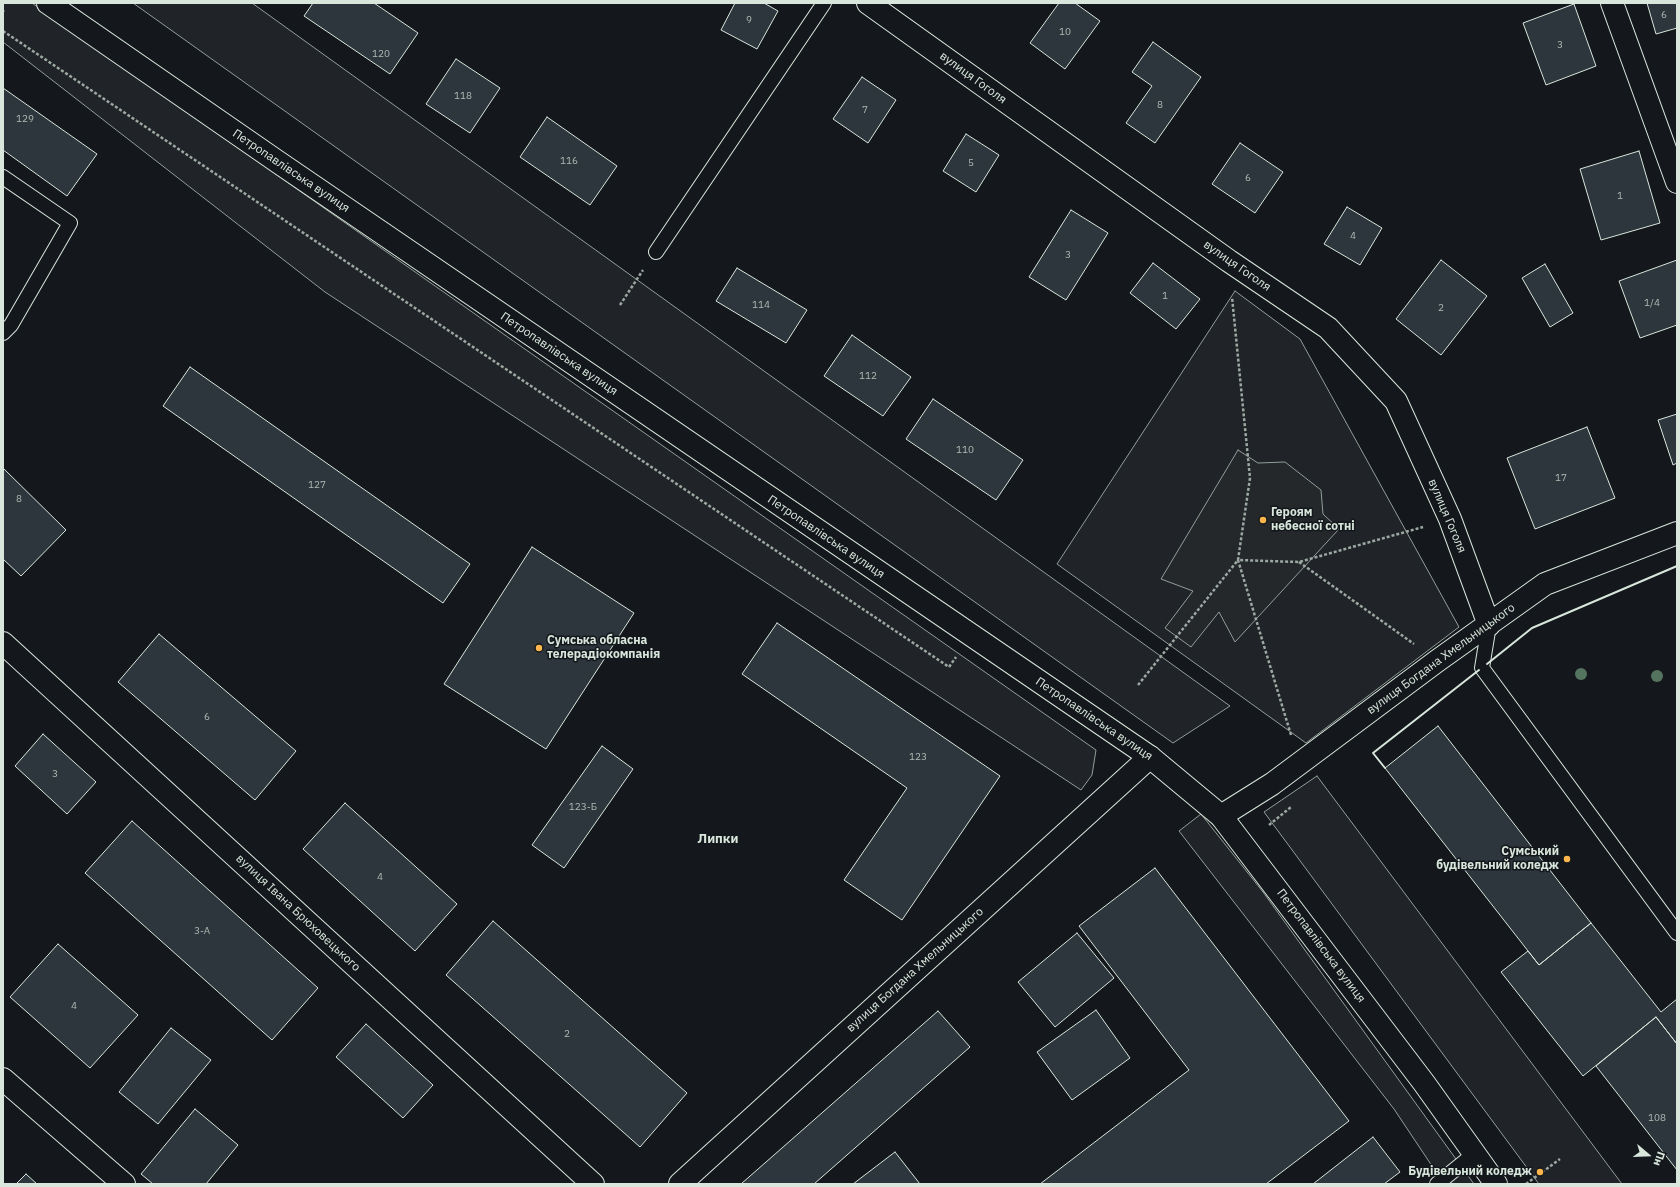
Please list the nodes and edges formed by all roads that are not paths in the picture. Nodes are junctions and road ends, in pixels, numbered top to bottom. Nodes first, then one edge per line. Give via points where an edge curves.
1 (48, 3) edge
2 (824, 3) edge
3 (868, 3) edge
4 (1612, 3) edge
5 (3, 177) edge
6 (1677, 182) edge
7 (656, 252) road end
8 (3, 334) edge
9 (1677, 533) edge
10 (1489, 625) junction
11 (3, 643) edge
12 (1150, 757) junction
13 (1222, 816) junction
14 (1677, 933) edge
15 (3, 1079) edge
16 (1474, 1154) junction
17 (124, 1184) edge
18 (593, 1184) edge
19 (680, 1184) edge
20 (1437, 1184) edge
21 (1496, 1184) edge

1 - 12 street, Петропавлівська вулиця
2 - 7 lane
3 - 10 street, вулиця Гоголя via 1229,261 1328,328 1396,401 1450,519
4 - 6 street
5 - 8 lane via 70,223 11,325
9 - 10 street, вулиця Богдана Хмельницького via 1545,584
10 - 13 street, вулиця Богдана Хмельницького via 1272,784
10 - 14 lane via 1482,668
11 - 18 street, вулиця Івана Брюховецького
12 - 13 street, Петропавлівська вулиця
12 - 19 street, вулиця Богдана Хмельницького
13 - 16 street, Петропавлівська вулиця via 1424,1083
15 - 17 street
16 - 20 lane
16 - 21 street, Петропавлівська вулиця

